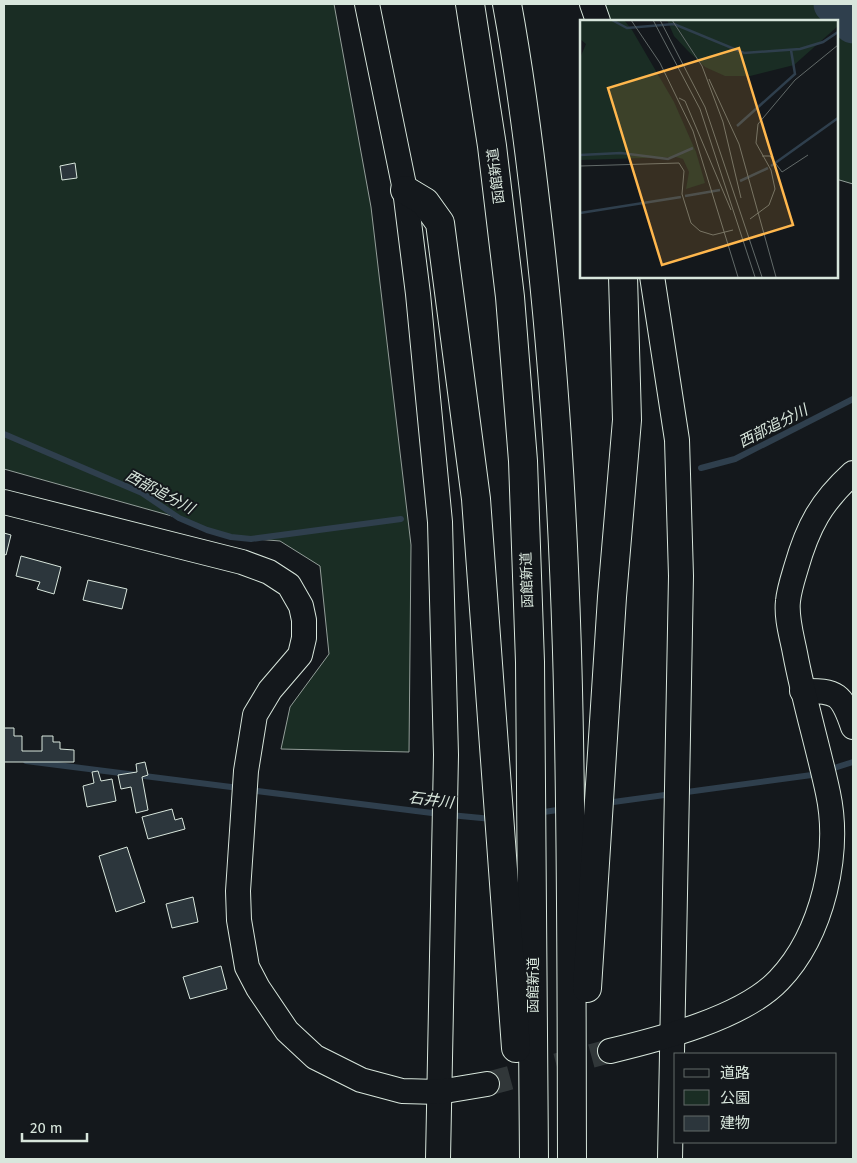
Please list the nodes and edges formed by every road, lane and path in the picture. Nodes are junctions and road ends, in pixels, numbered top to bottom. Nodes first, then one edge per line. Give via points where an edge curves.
1 (367, 4) edge
2 (470, 4) edge
3 (507, 4) edge
4 (592, 4) edge
5 (598, 20) edge
6 (405, 190) junction
7 (623, 278) edge
8 (652, 278) edge
9 (853, 473) edge
10 (4, 502) edge
11 (802, 691) junction
12 (853, 727) edge
13 (672, 1036) junction
14 (610, 1051) tunnel mouth
15 (487, 1084) tunnel mouth
16 (439, 1092) junction
17 (438, 1159) edge
18 (523, 1159) edge
19 (534, 1159) edge
20 (572, 1159) edge
21 (670, 1159) edge

1 - 6 street
2 - 19 highway, 函館新道 via 492,146 510,297 523,461 530,662
3 - 20 highway via 529,143 547,296 560,460 567,662
4 - 5 street
6 - 16 street via 440,532 446,754
6 - 18 highway via 425,202 440,223 476,499 508,913
7 - 20 highway via 627,420 612,597 590,953
8 - 13 street via 677,440 681,576
9 - 11 street via 832,492 812,521 788,602
10 - 16 street via 242,562 269,572 289,585 301,606 304,638 300,655 270,690 255,715 246,771 238,890 247,967 287,1031 315,1057 361,1080 402,1091
11 - 12 street via 824,690 838,697 846,704
11 - 13 street via 828,796 833,847 819,914 804,946 779,980 753,1001
13 - 14 street
13 - 21 street
15 - 16 street
16 - 17 street

